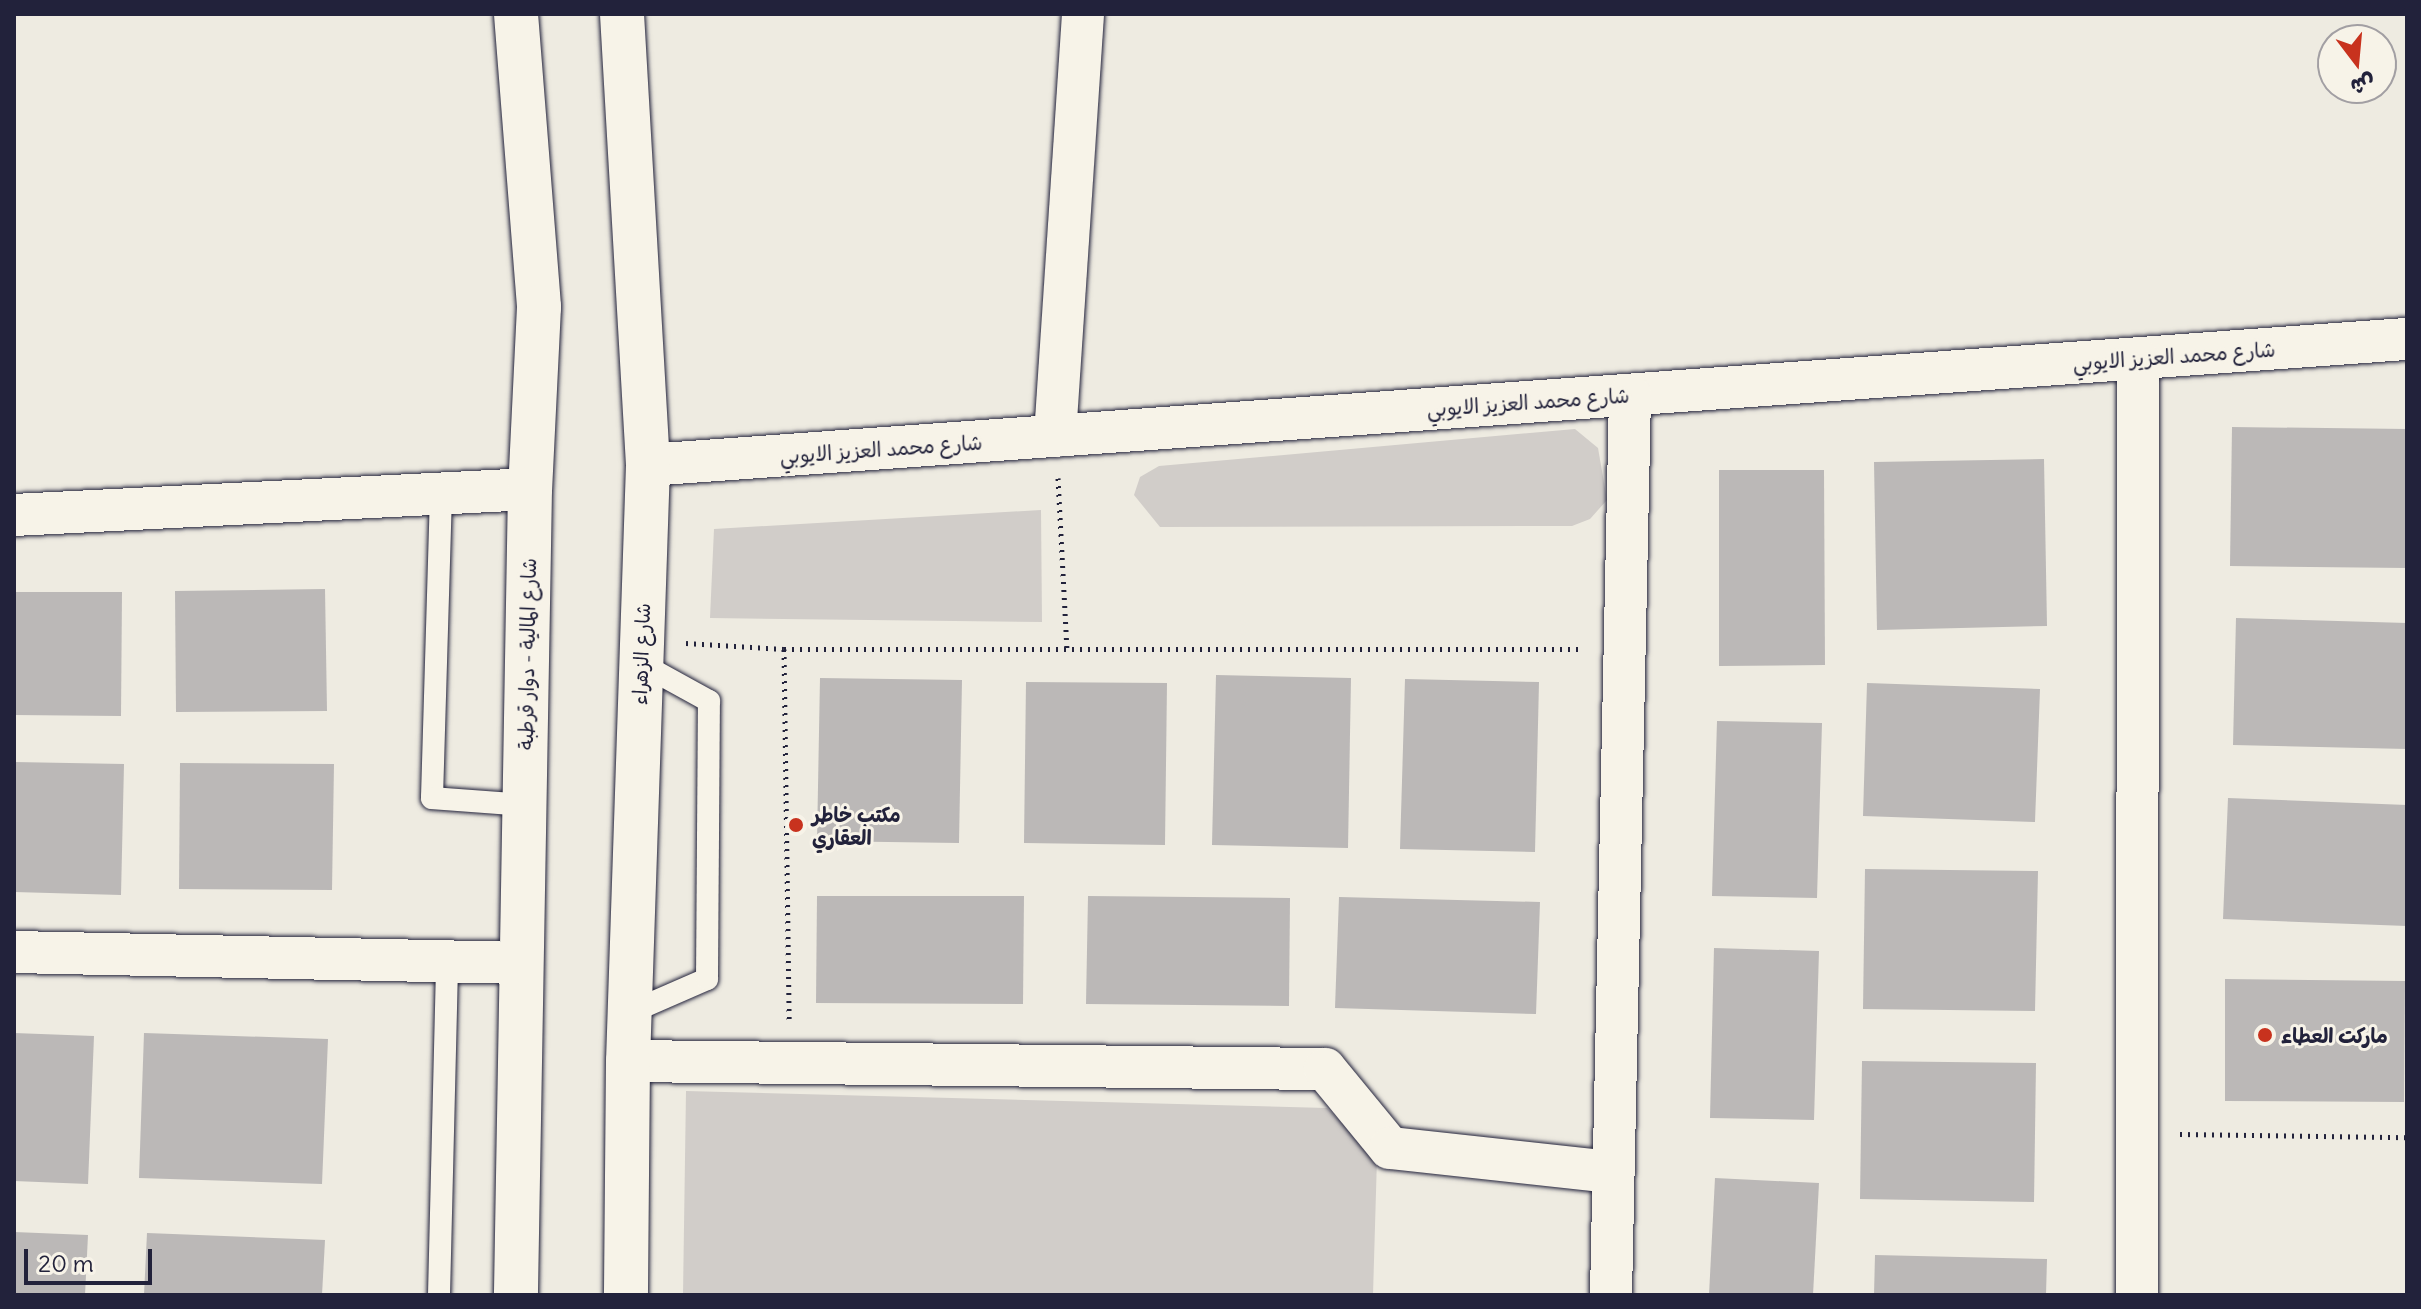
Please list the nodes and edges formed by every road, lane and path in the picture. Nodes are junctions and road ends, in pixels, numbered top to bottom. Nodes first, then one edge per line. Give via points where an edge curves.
1 (516, 14) edge
2 (622, 14) edge
3 (1083, 14) edge
4 (2407, 339) edge
5 (2138, 359) junction
6 (1630, 395) junction
7 (1055, 436) junction
8 (648, 465) junction
9 (530, 489) junction
10 (441, 494) junction
11 (14, 515) edge
12 (784, 649) junction
13 (1067, 649) junction
14 (1624, 649) junction
15 (640, 651) junction
16 (525, 805) junction
17 (14, 952) edge
18 (447, 962) junction
19 (522, 963) junction
20 (629, 1013) junction
21 (628, 1061) junction
22 (790, 1063) junction
23 (2137, 1134) junction
24 (2407, 1137) edge
25 (1612, 1172) junction
26 (439, 1295) edge
27 (516, 1295) edge
28 (626, 1295) edge
29 (1611, 1295) edge
30 (2137, 1295) edge

1 - 9 main road, شارع المالية - دوار قرطبة via 539,307
2 - 8 main road, شارع الزهراء
3 - 7 street
4 - 5 street, شارع محمد العزيز الايوبي
5 - 6 street, شارع محمد العزيز الايوبي
5 - 23 street
6 - 7 street, شارع محمد العزيز الايوبي
6 - 14 street
7 - 8 street, شارع محمد العزيز الايوبي
7 - 13 path
8 - 15 main road, شارع الزهراء
9 - 10 street
9 - 16 main road, شارع المالية - دوار قرطبة
10 - 11 street
10 - 16 lane via 432,798
12 - 13 path
12 - 15 path
12 - 22 path
13 - 14 path
14 - 25 street
15 - 20 main road, شارع الزهراء
15 - 20 lane via 709,701 707,979
16 - 19 main road, شارع المالية - دوار قرطبة
17 - 18 street
18 - 19 street
18 - 26 lane
19 - 27 main road, شارع المالية - دوار قرطبة
20 - 21 main road, شارع الزهراء
21 - 22 street
21 - 28 main road, شارع الزهراء
22 - 25 street via 1325,1069 1390,1148
23 - 24 path
23 - 30 street
25 - 29 street

